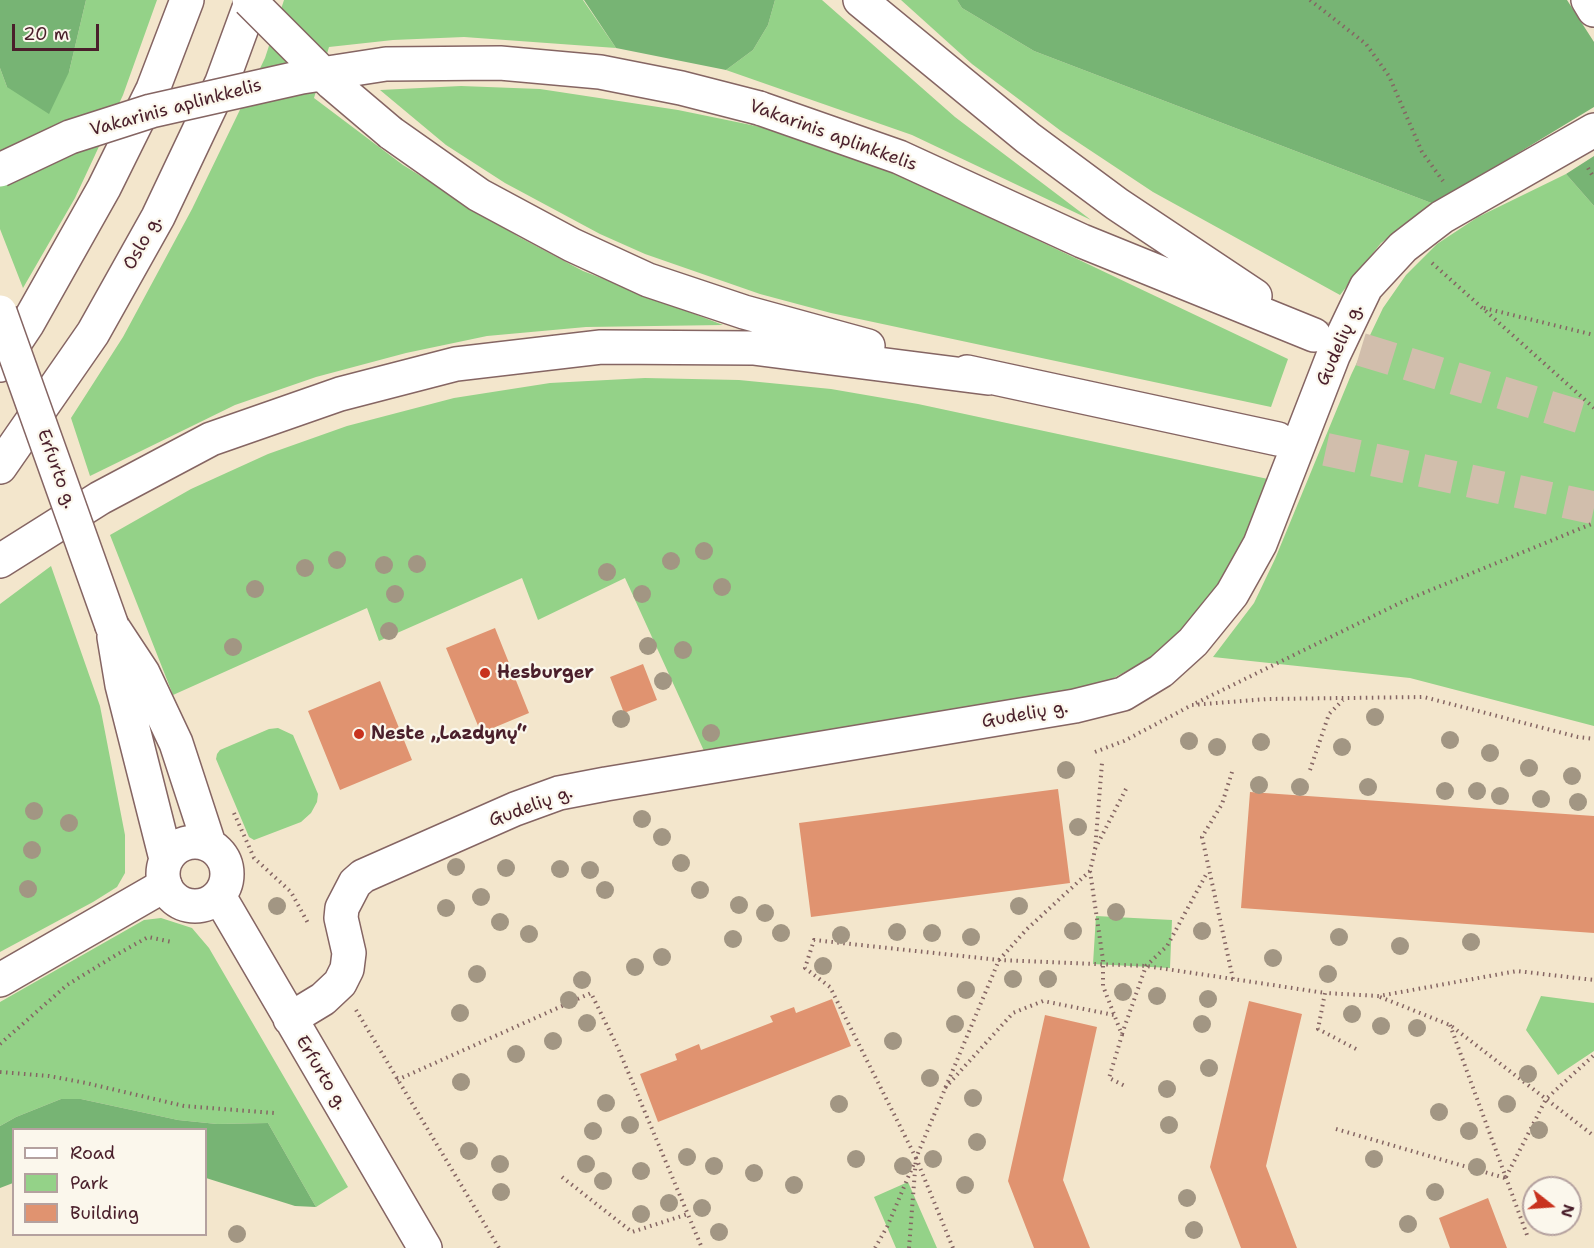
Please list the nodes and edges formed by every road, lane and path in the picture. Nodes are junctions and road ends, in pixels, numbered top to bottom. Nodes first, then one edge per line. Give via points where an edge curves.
1 (187, 0) edge
2 (250, 0) edge
3 (860, 0) edge
4 (1310, 0) edge
5 (1588, 0) edge
6 (1594, 10) edge
7 (1594, 130) edge
8 (0, 170) edge
9 (1461, 205) junction
10 (1409, 242) junction
11 (1482, 308) junction
12 (0, 312) edge
13 (1594, 335) edge
14 (0, 365) edge
15 (988, 378) junction
16 (1594, 408) edge
17 (1278, 439) tunnel mouth
18 (0, 467) edge
19 (1594, 523) edge
20 (0, 561) edge
21 (112, 626) junction
22 (1344, 699) junction
23 (1192, 705) junction
24 (1594, 739) edge
25 (1095, 752) dead end
26 (1102, 763) dead end
27 (1310, 770) dead end
28 (1232, 772) dead end
29 (1127, 787) dead end
30 (209, 844) junction
31 (1095, 850) junction
32 (254, 858) dead end
33 (1090, 871) junction
34 (165, 872) junction
35 (1208, 872) junction
36 (219, 896) junction
37 (313, 932) dead end
38 (172, 942) dead end
39 (999, 960) junction
40 (1103, 965) junction
41 (1146, 966) junction
42 (1233, 979) junction
43 (0, 980) edge
44 (1594, 980) edge
45 (340, 983) junction
46 (1325, 993) junction
47 (1379, 996) junction
48 (1114, 1015) junction
49 (290, 1019) junction
50 (1450, 1025) junction
51 (1122, 1035) junction
52 (0, 1044) edge
53 (1356, 1049) dead end
54 (1594, 1055) edge
55 (0, 1072) edge
56 (397, 1080) junction
57 (1127, 1087) dead end
58 (942, 1091) junction
59 (1546, 1099) junction
60 (274, 1113) dead end
61 (1336, 1129) dead end
62 (1594, 1136) edge
63 (916, 1158) junction
64 (562, 1177) dead end
65 (1506, 1178) junction
66 (688, 1214) junction
67 (1522, 1221) edge
68 (425, 1248) edge
69 (499, 1248) edge
70 (702, 1248) edge
71 (875, 1248) edge
72 (909, 1248) edge
73 (953, 1248) edge

1 - 14 main road via 153,89 104,188
2 - 15 main road, bridge via 332,83 391,133 479,195 572,245 648,280 744,312
2 - 18 main road, Oslo g. via 222,82 158,217 93,333
3 - 8 main road, Vakarinis aplinkkelis, bridge via 1011,124 1117,204 1314,335 1082,241 898,157 759,108 600,72 500,63 386,64 302,76 151,111 70,137
4 - 9 path via 1366,44 1389,76 1422,152
5 - 6 main road
7 - 9 main road, Gudelių g.
9 - 10 main road, Gudelių g.
10 - 11 path
10 - 45 main road, Gudelių g. via 1366,287 1333,356 1260,544 1232,594 1193,642 1161,671 1123,694 1075,706 606,784 559,793 515,809 355,883 342,908 349,953
11 - 13 path
11 - 16 path
12 - 21 main road, Erfurto g., bridge
15 - 17 main road
15 - 20 main road via 753,348 601,347 456,364 340,394 211,439 100,498
19 - 23 path via 1404,601
21 - 30 main road, Erfurto g. via 143,673 176,743
21 - 34 main road, Erfurto g.
22 - 23 path via 1267,699
22 - 24 path via 1424,697
22 - 27 path via 1329,714
23 - 25 path
26 - 31 path
28 - 35 path via 1222,804 1202,837
29 - 31 path
30 - 34 main road via 187,842 175,849
30 - 36 main road via 219,851 228,873
31 - 33 path
32 - 37 path via 291,892
33 - 39 path via 1026,929
33 - 40 path
34 - 36 main road via 171,896 182,904 202,905
34 - 43 main road
35 - 41 path via 1167,946
35 - 42 path
36 - 49 main road, Erfurto g.
38 - 52 path via 148,937 116,955 66,985
39 - 40 path
39 - 58 path
39 - 63 path via 814,940 805,968 830,987
40 - 41 path
40 - 48 path via 1103,986
41 - 42 path
41 - 51 path
42 - 46 path
44 - 47 path via 1517,971
45 - 49 main road via 323,999
45 - 56 path
46 - 47 path
46 - 53 path via 1318,1029
47 - 50 path
48 - 51 path
48 - 58 path via 1043,1001 1013,1013
49 - 68 main road, Erfurto g.
50 - 59 path
50 - 65 path
51 - 57 path via 1109,1078
54 - 59 path
55 - 60 path via 68,1079 184,1106
56 - 66 path via 591,993
56 - 69 path
58 - 63 path
59 - 62 path
59 - 65 path
61 - 65 path
63 - 71 path
63 - 72 path
63 - 73 path
64 - 66 path via 632,1232
65 - 67 path
66 - 70 path

